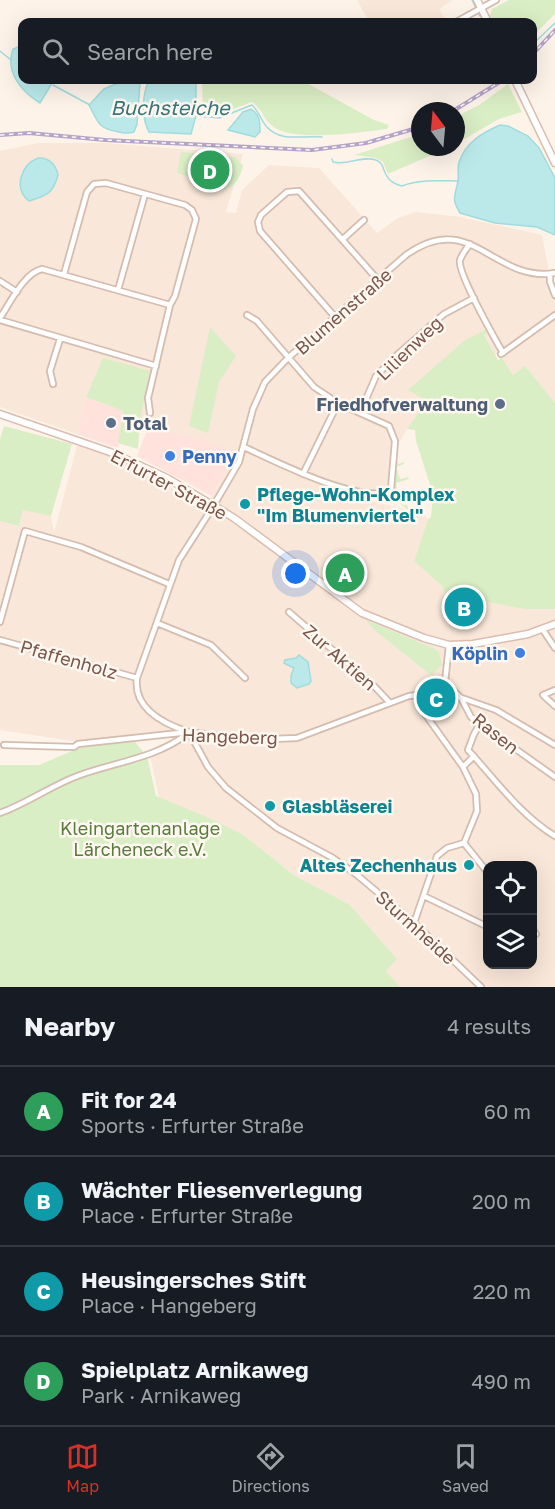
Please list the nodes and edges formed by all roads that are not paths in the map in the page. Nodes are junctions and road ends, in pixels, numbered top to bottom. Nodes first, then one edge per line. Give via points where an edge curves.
1 (477, 0) edge
2 (496, 0) edge
3 (481, 8) junction
4 (463, 18) edge
5 (486, 18) edge
6 (517, 84) edge
7 (555, 163) edge
8 (145, 194) junction
9 (364, 220) dead end
10 (343, 239) junction
11 (470, 243) junction
12 (552, 273) edge
13 (64, 274) junction
14 (378, 280) junction
15 (0, 281) edge
16 (118, 290) junction
17 (17, 292) junction
18 (555, 295) edge
19 (474, 298) junction
20 (170, 305) junction
21 (247, 315) dead end
22 (555, 315) edge
23 (335, 317) junction
24 (0, 319) edge
25 (60, 339) junction
26 (288, 358) junction
27 (156, 366) junction
28 (53, 384) dead end
29 (338, 403) junction
30 (150, 413) dead end
31 (360, 413) junction
32 (0, 414) edge
33 (244, 447) junction
34 (303, 474) junction
35 (214, 505) junction
36 (169, 585) junction
37 (289, 612) dead end
38 (0, 622) edge
39 (157, 623) junction
40 (555, 624) edge
41 (543, 630) junction
42 (0, 640) edge
43 (449, 645) junction
44 (555, 648) edge
45 (138, 678) junction
46 (245, 678) dead end
47 (445, 682) junction
48 (555, 690) edge
49 (417, 696) junction
50 (461, 698) junction
51 (390, 703) junction
52 (555, 706) edge
53 (480, 724) junction
54 (189, 732) junction
55 (4, 745) dead end
56 (555, 745) edge
57 (474, 756) junction
58 (463, 767) junction
59 (555, 777) edge
60 (0, 813) edge
61 (555, 836) edge
62 (464, 843) junction
63 (483, 867) edge
64 (424, 896) junction
65 (414, 923) junction
66 (483, 925) edge
67 (481, 987) edge

1 - 3 main road
2 - 3 street
3 - 4 street
3 - 5 main road
6 - 7 main road
8 - 13 street via 101,182 90,187
8 - 16 street
8 - 20 street via 185,205 196,219
9 - 10 street
10 - 14 street
10 - 23 street via 296,190 287,192 258,222 260,231
11 - 12 street, Blumenstraße via 527,273
11 - 14 street, Blumenstraße via 450,239 428,242
11 - 19 street via 460,264
12 - 18 street, Blumenstraße via 550,282
13 - 16 street
13 - 17 street via 38,270 27,277
14 - 23 street, Blumenstraße
15 - 17 street
16 - 20 street
17 - 24 street
19 - 22 street via 502,354
19 - 31 street, Lilienweg via 444,314 376,376
20 - 27 street
21 - 26 street via 257,321
23 - 26 street, Blumenstraße
24 - 25 street
25 - 27 street
25 - 28 street via 50,371
26 - 29 street via 314,387
26 - 33 street, Blumenstraße via 258,395
27 - 30 street via 148,398
29 - 31 street
29 - 34 street
31 - 34 street via 389,426 394,441 389,492 354,491
32 - 35 main road, Erfurter Straße via 134,461
33 - 34 street
33 - 35 street, Blumenstraße
35 - 36 street, Blumenstraße via 179,560
35 - 43 main road, Erfurter Straße via 362,613
36 - 38 street via 81,547 25,531
36 - 39 street, Blumenstraße
37 - 51 street, Zur Aktien
39 - 45 street, Blumenstraße
39 - 46 street via 211,645
40 - 41 main road, Erfurter Straße
41 - 43 main road, Erfurter Straße via 501,640
41 - 44 street
42 - 45 street, Pfaffenholz
43 - 47 street
45 - 54 street via 136,690 143,706 173,727
47 - 49 street, Hangeberg
47 - 50 street, Rasen
48 - 52 street via 543,695
49 - 51 street, Hangeberg
49 - 58 street via 425,714
50 - 53 street, Rasen via 471,717
50 - 56 street via 496,710
51 - 54 street, Hangeberg via 297,738 248,740
53 - 57 street via 467,747
53 - 59 street, Rasen
54 - 55 street, Hangeberg via 74,747
54 - 60 street via 174,744 79,775
54 - 65 street, Sturmheide via 208,767 234,795 277,828 345,866
57 - 58 street
57 - 61 street via 536,822
58 - 62 street via 477,803
62 - 63 street
62 - 64 street via 437,856
64 - 65 street
64 - 66 street
65 - 67 street, Sturmheide

